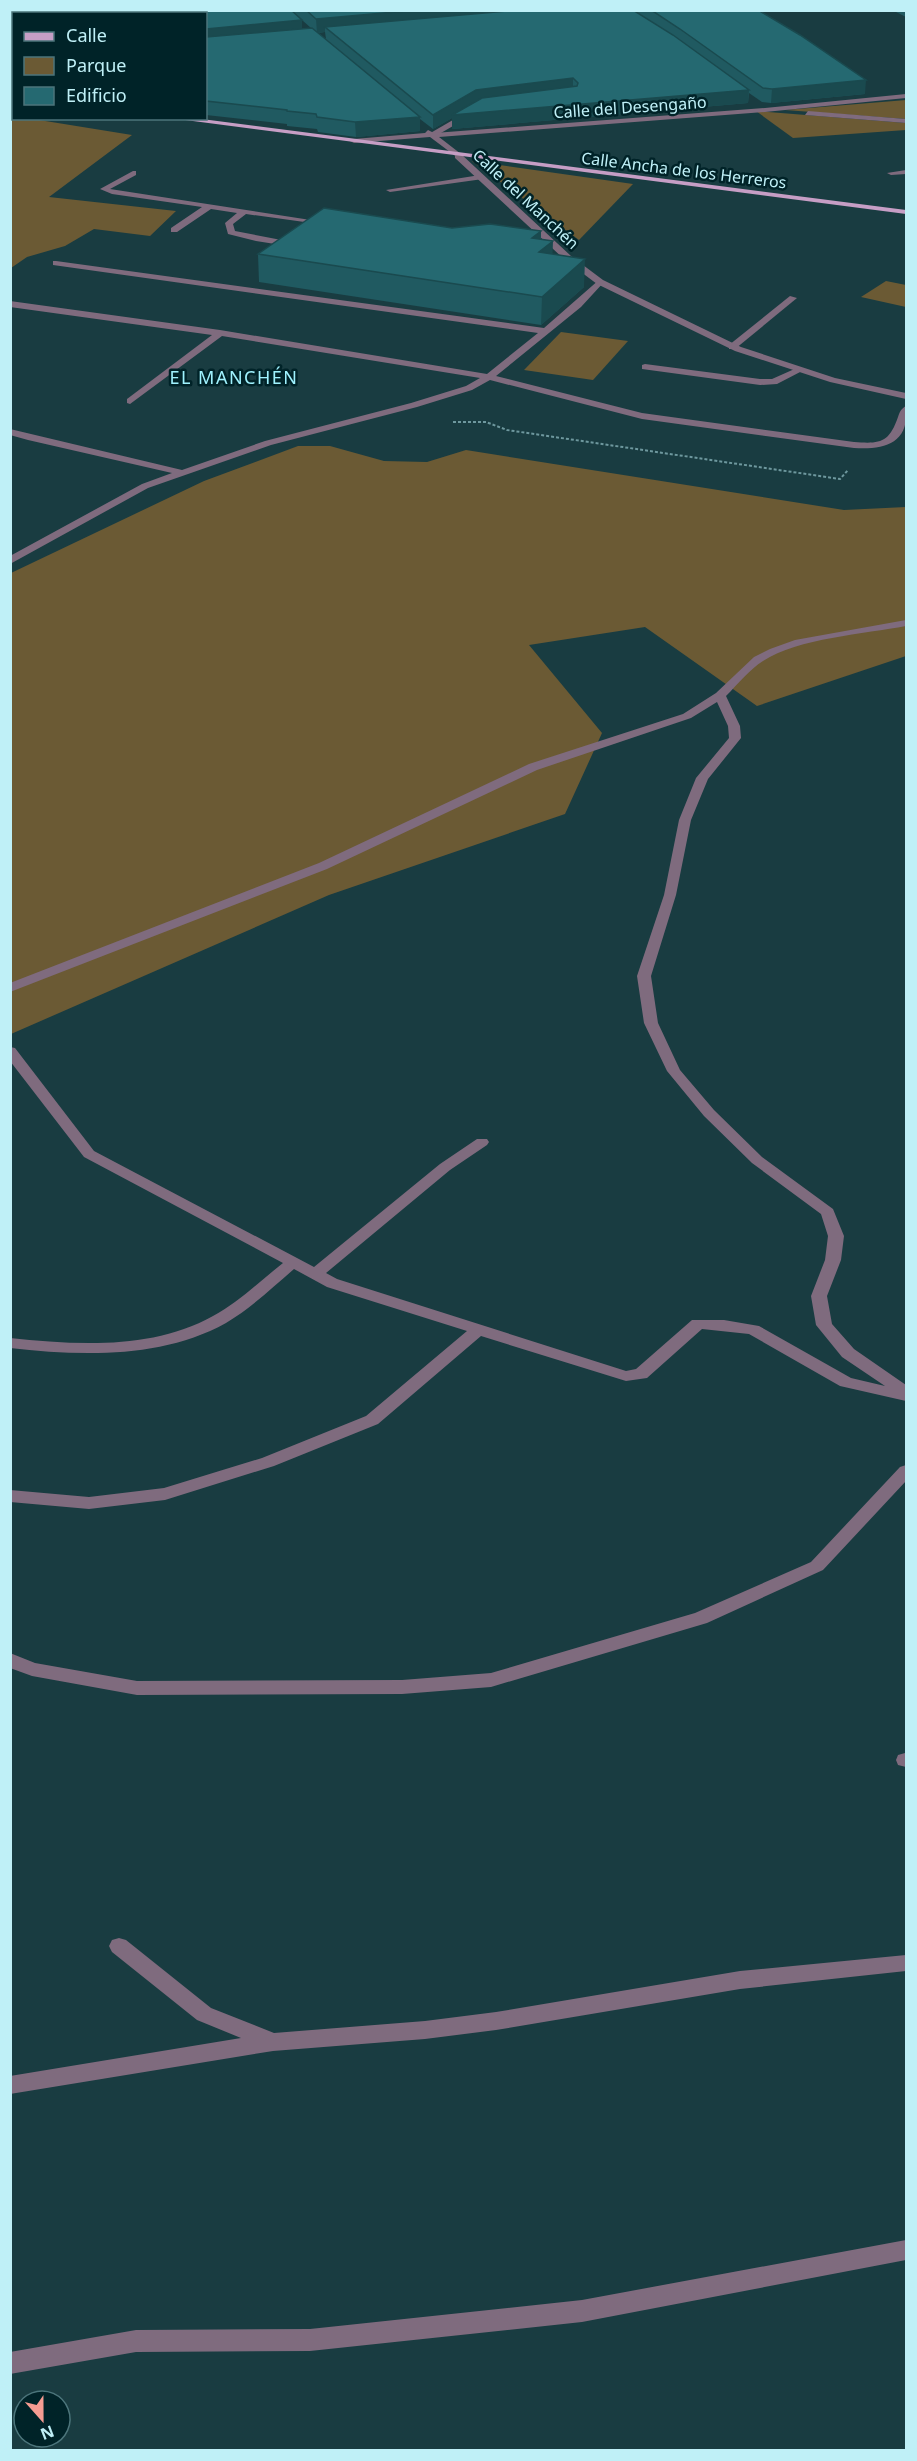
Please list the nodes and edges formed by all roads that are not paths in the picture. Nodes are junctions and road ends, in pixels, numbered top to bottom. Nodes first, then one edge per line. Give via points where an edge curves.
1 (906, 96) edge
2 (756, 104) edge
3 (479, 108) edge
4 (765, 110) junction
5 (189, 120) edge
6 (906, 121) edge
7 (422, 127) edge
8 (431, 135) junction
9 (354, 141) junction
10 (458, 156) junction
11 (906, 172) edge
12 (134, 173) dead end
13 (891, 173) dead end
14 (480, 177) junction
15 (390, 190) dead end
16 (210, 206) junction
17 (244, 211) junction
18 (906, 212) edge
19 (332, 224) edge
20 (174, 230) dead end
21 (538, 230) junction
22 (527, 231) edge
23 (549, 240) junction
24 (538, 242) edge
25 (294, 245) edge
26 (56, 263) dead end
27 (600, 282) junction
28 (793, 298) dead end
29 (10, 304) edge
30 (544, 331) junction
31 (220, 333) junction
32 (732, 346) junction
33 (645, 367) dead end
34 (799, 370) junction
35 (489, 377) junction
36 (906, 396) edge
37 (130, 401) dead end
38 (906, 409) edge
39 (10, 432) edge
40 (183, 473) junction
41 (10, 561) edge
42 (906, 623) edge
43 (720, 695) junction
44 (10, 988) edge
45 (10, 1051) edge
46 (482, 1142) dead end
47 (293, 1262) junction
48 (315, 1274) junction
49 (478, 1330) junction
50 (10, 1343) edge
51 (906, 1394) edge
52 (906, 1471) edge
53 (10, 1496) edge
54 (10, 1660) edge
55 (119, 1946) dead end
56 (906, 1963) edge
57 (273, 2042) junction
58 (10, 2085) edge
59 (906, 2250) edge
60 (10, 2363) edge

1 - 4 street, Calle del Desengaño
2 - 4 street
3 - 8 street
4 - 6 street
4 - 8 street, Calle del Desengaño
5 - 9 main road, Calle del Manchén
7 - 8 street
8 - 9 street, Calle del Desengaño
8 - 10 street
9 - 10 main road, Calle del Manchén
10 - 14 street, Calle del Manchén
10 - 18 main road, Calle Ancha de los Herreros
11 - 13 street
12 - 16 street via 104,189
14 - 15 street
14 - 21 street, Calle del Manchén
16 - 17 street
16 - 20 street
17 - 19 street
17 - 25 street via 229,223 231,232
21 - 22 street
21 - 23 street, Calle del Manchén
23 - 24 street
23 - 27 street, Calle del Manchén
26 - 30 street
27 - 30 street
27 - 32 street, Calle del Manchén
28 - 32 street
29 - 31 street
30 - 35 street
31 - 35 street
31 - 37 street
32 - 34 street, Calle del Manchén
33 - 34 street via 760,382 783,379
34 - 36 street, Calle del Manchén
35 - 38 street via 642,416 871,446 897,436
35 - 40 street via 436,398 268,443
39 - 40 street
40 - 41 street via 145,486
42 - 43 street via 795,643 758,659
43 - 44 street via 687,716 533,767 323,866
43 - 51 street via 734,726 735,738 702,778 684,820 669,895 644,976 651,1023 674,1071 709,1113 757,1160 828,1212 836,1236 833,1260 819,1296 824,1325 848,1353
45 - 47 street via 89,1154
46 - 48 street via 445,1167
47 - 48 street
47 - 50 street via 236,1309 209,1325 168,1338 110,1349
48 - 49 street
49 - 51 street via 626,1376 641,1374 698,1324 724,1325 753,1330 846,1382
49 - 53 street via 372,1420 268,1462 165,1494 89,1503
52 - 54 street via 817,1566 701,1618 491,1680 402,1688 137,1688 32,1670
55 - 57 street via 204,2014
56 - 57 street via 740,1980 425,2030
57 - 58 street
59 - 60 street via 582,2311 310,2340 136,2341

